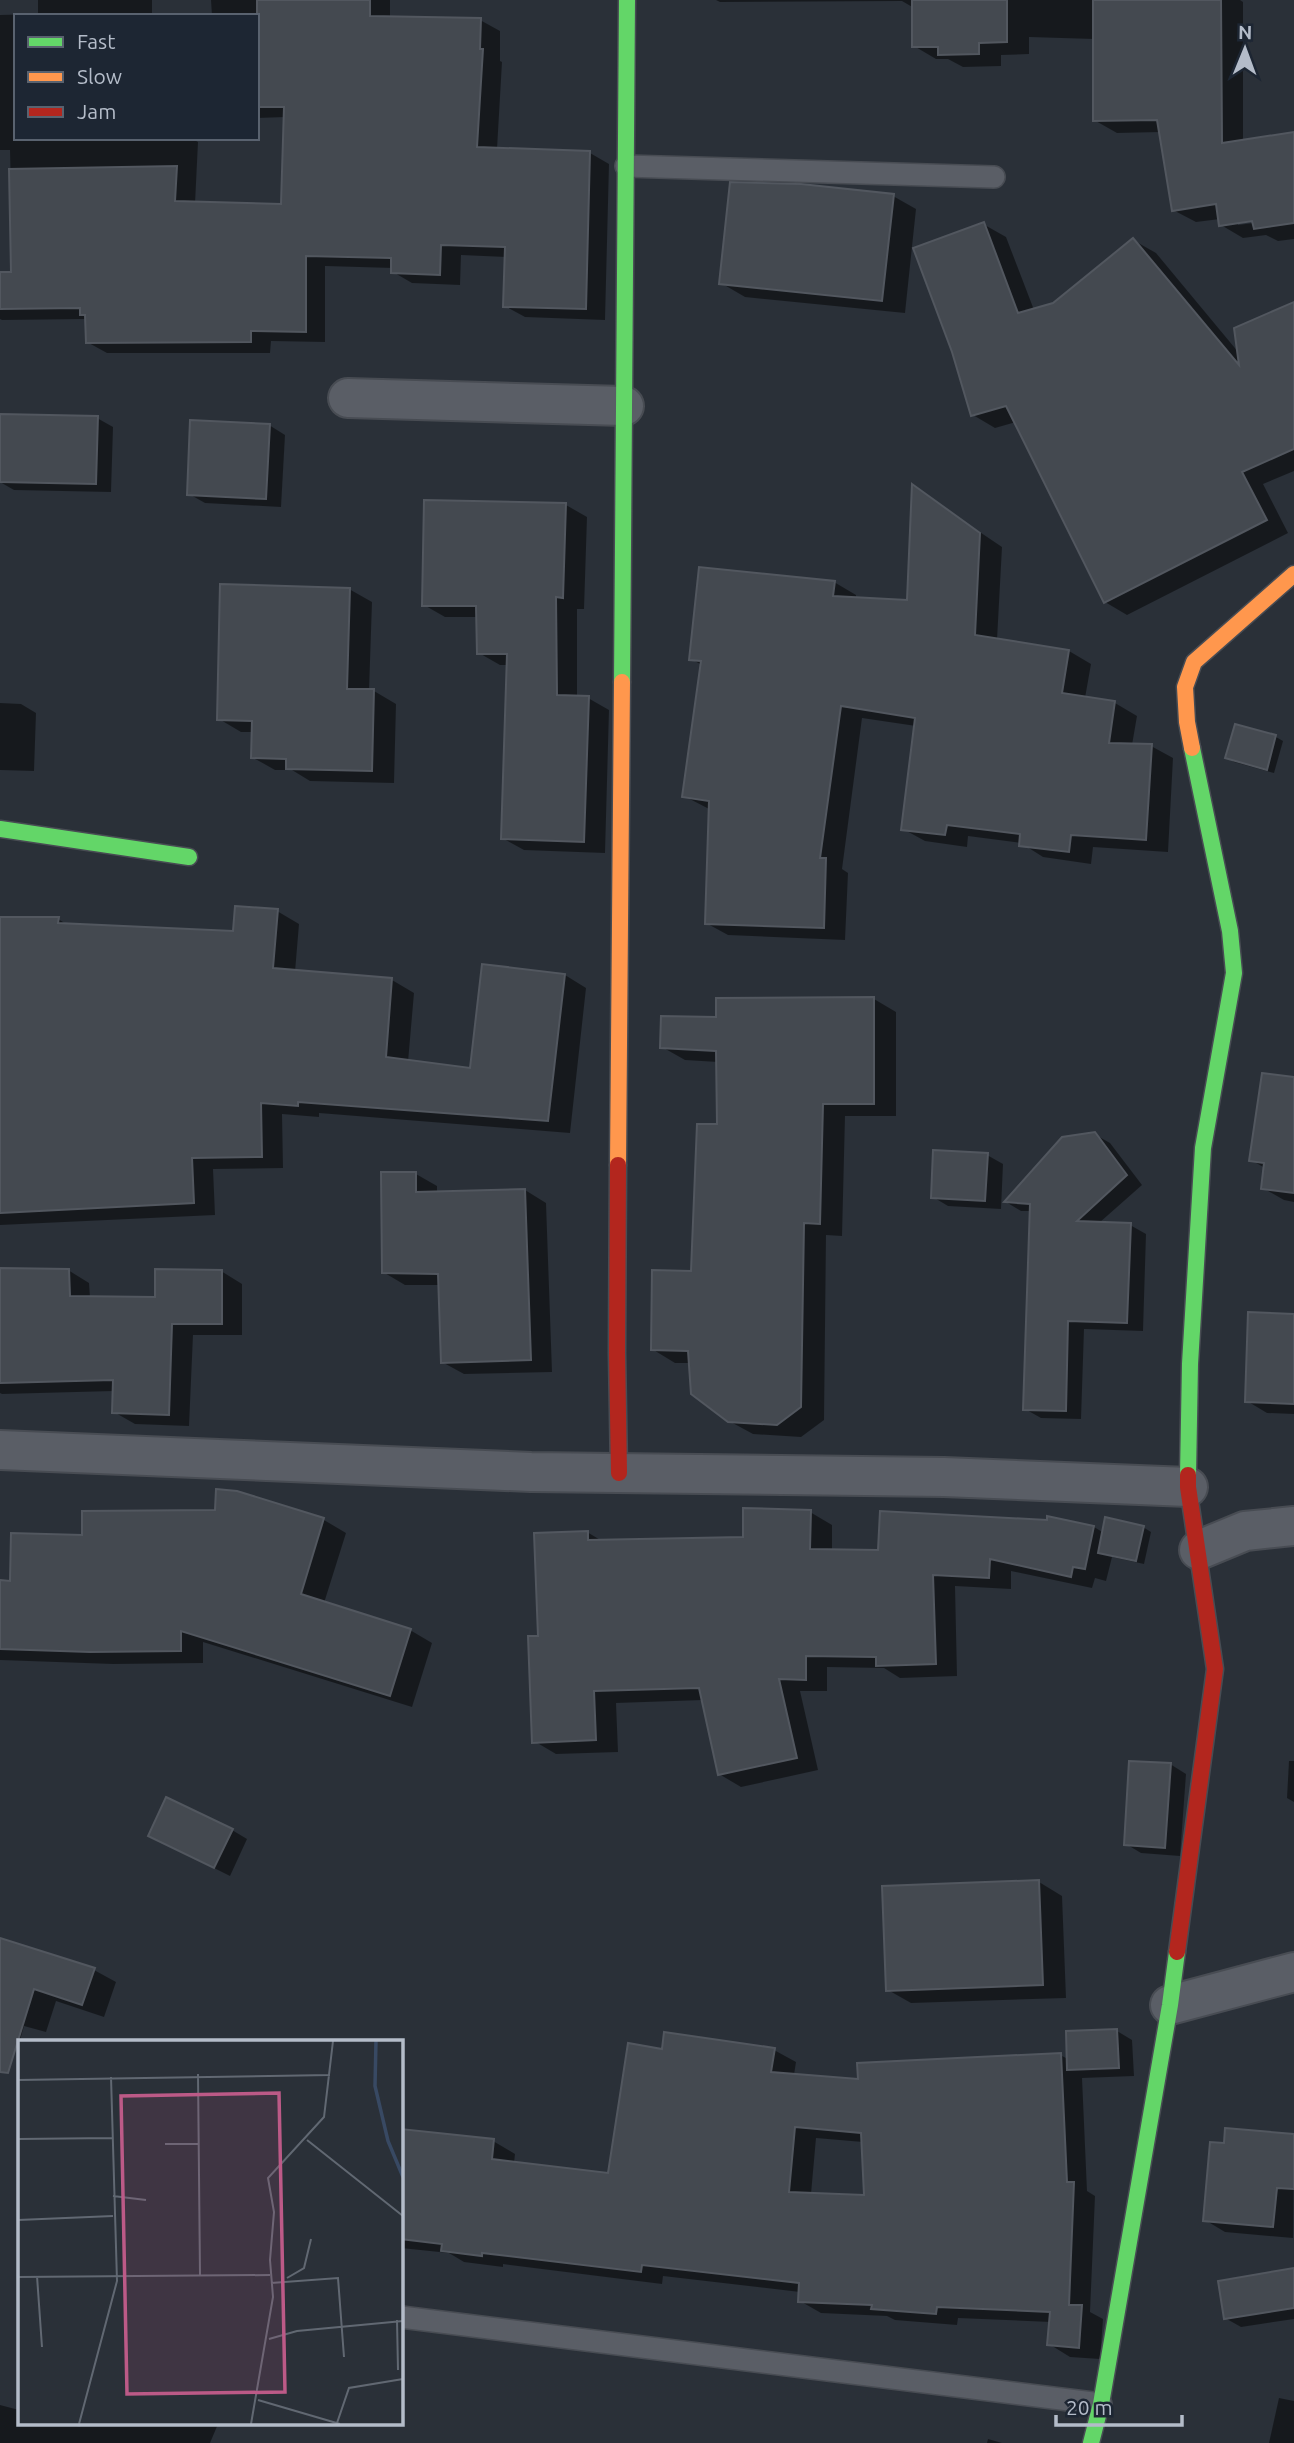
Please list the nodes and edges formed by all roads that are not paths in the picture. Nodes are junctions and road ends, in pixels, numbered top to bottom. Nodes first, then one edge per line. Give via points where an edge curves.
1 (627, 0) edge
2 (626, 166) junction
3 (994, 177) dead end
4 (348, 398) dead end
5 (624, 406) junction
6 (1294, 574) edge
7 (0, 828) edge
8 (189, 857) dead end
9 (0, 1450) edge
10 (619, 1473) junction
11 (1188, 1488) junction
12 (1293, 1525) edge
13 (1199, 1550) junction
14 (1294, 1972) edge
15 (1170, 2006) junction
16 (402, 2317) edge
17 (1101, 2404) junction
18 (1091, 2443) edge

1 - 2 street
2 - 3 lane
2 - 5 street
4 - 5 street
5 - 10 street
6 - 11 street via 1194,662 1185,687 1187,722 1230,931 1234,973 1203,1148
7 - 8 street
9 - 10 street
10 - 11 street via 944,1477
11 - 13 street
12 - 13 street via 1245,1531
13 - 15 street via 1215,1669
14 - 15 street
15 - 17 street
16 - 17 lane
17 - 18 street

